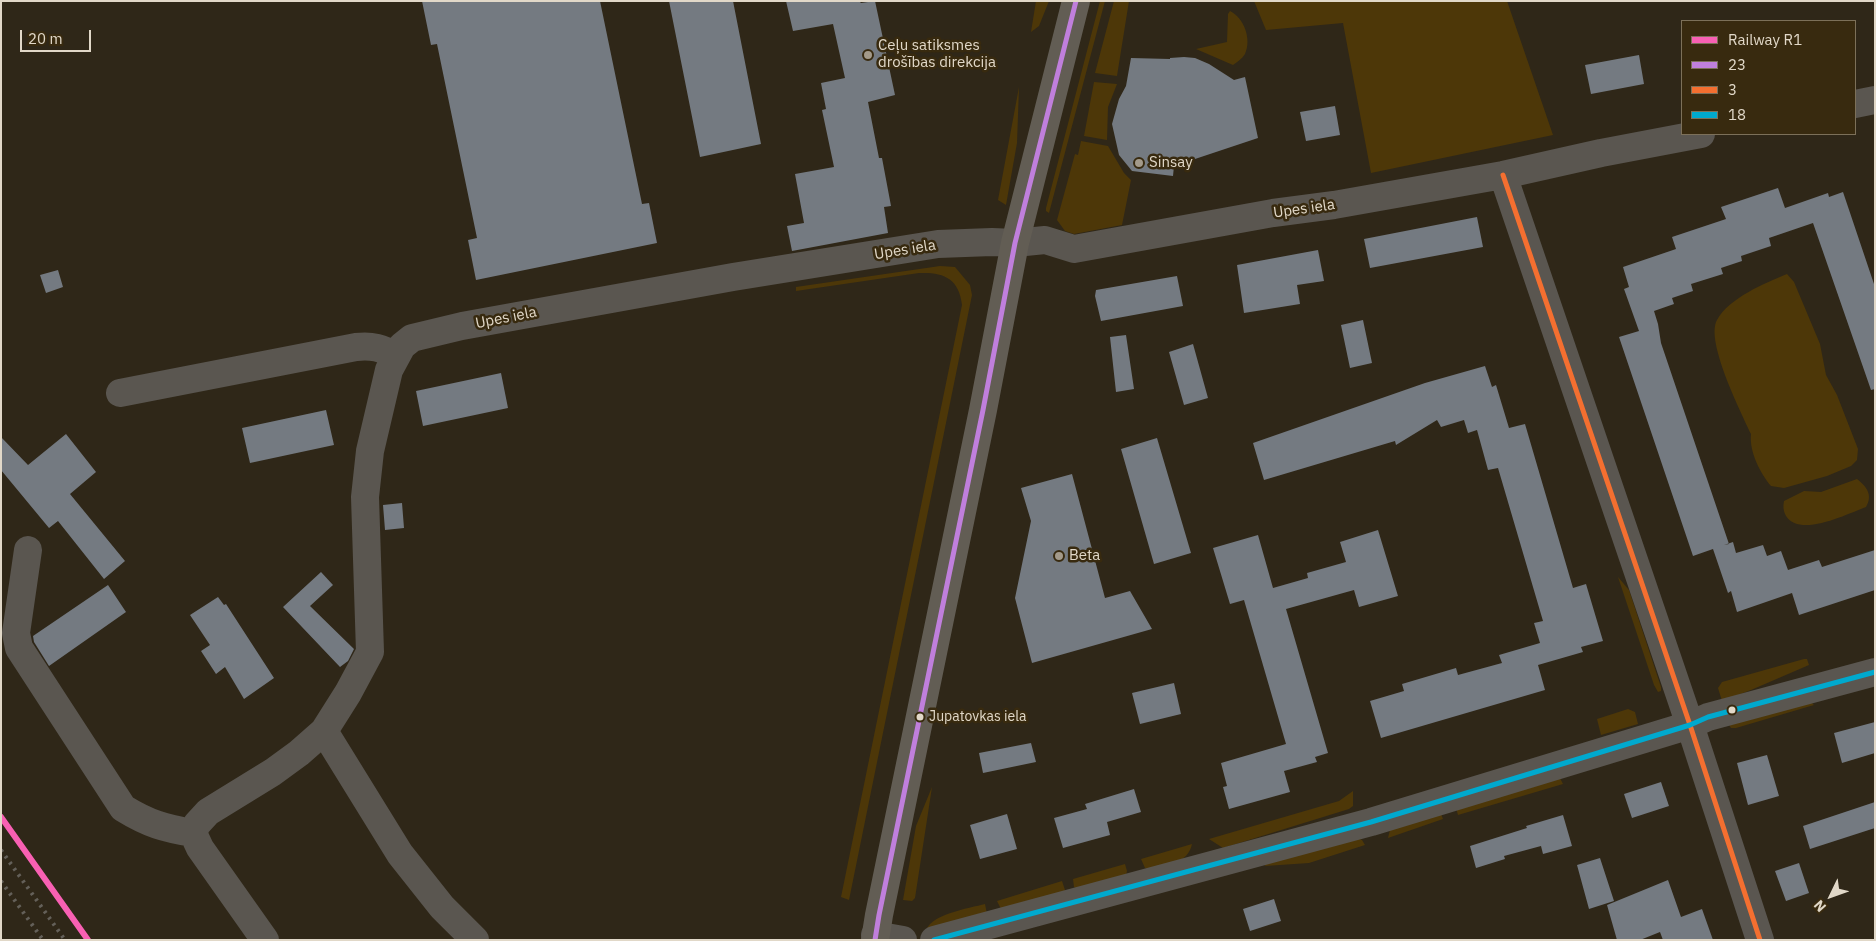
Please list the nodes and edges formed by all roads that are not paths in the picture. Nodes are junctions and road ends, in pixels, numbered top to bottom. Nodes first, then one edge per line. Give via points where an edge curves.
1 (1076, 1) edge
2 (1875, 100) edge
3 (1856, 104) edge
4 (1696, 135) edge
5 (1503, 176) junction
6 (1015, 243) junction
7 (396, 356) junction
8 (120, 393) dead end
9 (28, 550) dead end
10 (1875, 672) edge
11 (1690, 725) junction
12 (324, 731) junction
13 (193, 833) junction
14 (876, 930) edge
15 (266, 940) edge
16 (475, 940) edge
17 (903, 940) edge
18 (934, 940) edge
19 (1760, 940) edge

1 - 6 main road
2 - 3 street
4 - 5 street, Upes iela
5 - 6 street, Upes iela via 1074,250 1045,240
5 - 11 street
6 - 7 street, Upes iela via 938,244 562,307 423,334 402,346
6 - 14 main road
7 - 8 street via 371,345 356,347
7 - 12 street via 379,408 365,497 370,652
9 - 13 street via 16,633 19,648 124,808 162,828
10 - 11 street via 1708,717
11 - 18 street via 1372,822
11 - 19 street
12 - 13 street via 273,772 208,812
12 - 16 street via 400,854 442,907
13 - 15 street via 200,848
14 - 17 street

